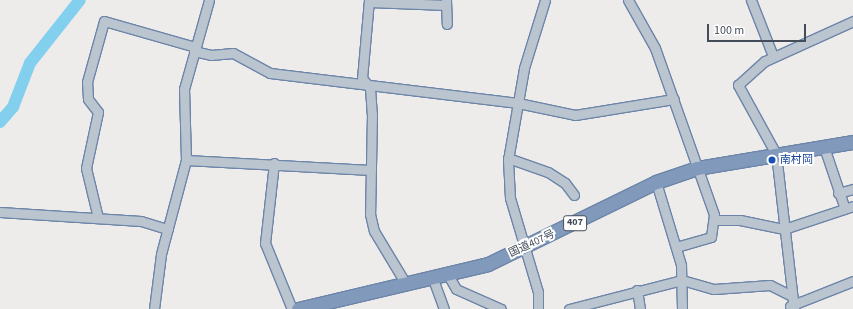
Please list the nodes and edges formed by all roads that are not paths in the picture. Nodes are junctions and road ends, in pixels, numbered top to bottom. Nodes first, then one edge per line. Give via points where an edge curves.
1 (209, 0) edge
2 (545, 0) edge
3 (628, 0) edge
4 (751, 0) edge
5 (369, 1) edge
6 (446, 2) edge
7 (853, 21) edge
8 (446, 24) dead end
9 (195, 49) junction
10 (773, 56) junction
11 (370, 88) junction
12 (674, 99) junction
13 (518, 103) junction
14 (853, 142) edge
15 (824, 146) junction
16 (776, 154) junction
17 (508, 158) junction
18 (186, 160) junction
19 (274, 163) junction
20 (697, 168) junction
21 (371, 170) junction
22 (656, 182) junction
23 (853, 190) edge
24 (838, 193) junction
25 (574, 195) dead end
26 (849, 208) edge
27 (0, 212) edge
28 (98, 218) junction
29 (714, 220) junction
30 (168, 229) junction
31 (784, 229) junction
32 (677, 247) junction
33 (522, 249) junction
34 (448, 275) junction
35 (433, 279) junction
36 (682, 280) junction
37 (853, 281) edge
38 (406, 284) junction
39 (637, 290) junction
40 (792, 304) edge
41 (154, 309) edge
42 (292, 309) edge
43 (298, 309) edge
44 (444, 309) edge
45 (501, 309) edge
46 (538, 309) edge
47 (569, 309) edge
48 (640, 309) edge
49 (682, 309) edge

1 - 9 street
2 - 13 street via 528,53
3 - 12 street via 656,48
4 - 10 street
5 - 6 street
5 - 11 street via 362,78
6 - 8 street
7 - 10 street
9 - 11 street via 211,55 234,53 270,74
9 - 18 street via 184,89
9 - 28 street via 104,22 88,82 88,99 98,112 86,168
10 - 16 street via 738,85
11 - 13 street
11 - 21 street
12 - 13 street via 575,115
12 - 20 street
13 - 17 street
14 - 15 highway, 国道407号 / 407
15 - 16 highway, 国道407号 / 407
15 - 24 street
16 - 20 highway, 国道407号 / 407
16 - 31 street
17 - 25 street via 548,172 565,183
17 - 33 street via 510,198
18 - 19 street
18 - 30 street
19 - 21 street
19 - 42 street via 264,243
20 - 22 highway, 国道407号 / 407
20 - 29 street
21 - 38 street via 370,214 374,231
22 - 32 street
22 - 33 highway, 国道407号 / 407
23 - 24 street
24 - 26 street
26 - 31 street
27 - 28 street
28 - 30 street via 141,221
29 - 31 street via 740,220
29 - 32 street via 707,240
30 - 41 street
31 - 40 street
32 - 36 street
33 - 34 highway, 国道407号 / 407
33 - 46 street via 538,292
34 - 35 highway, 国道407号 / 407
34 - 45 street via 456,289
35 - 38 highway, 国道407号 / 407
35 - 44 street
36 - 39 street
36 - 40 street via 714,289 770,286
36 - 49 street
37 - 40 street
38 - 43 highway, 国道407号 / 407
39 - 47 street
39 - 48 street

